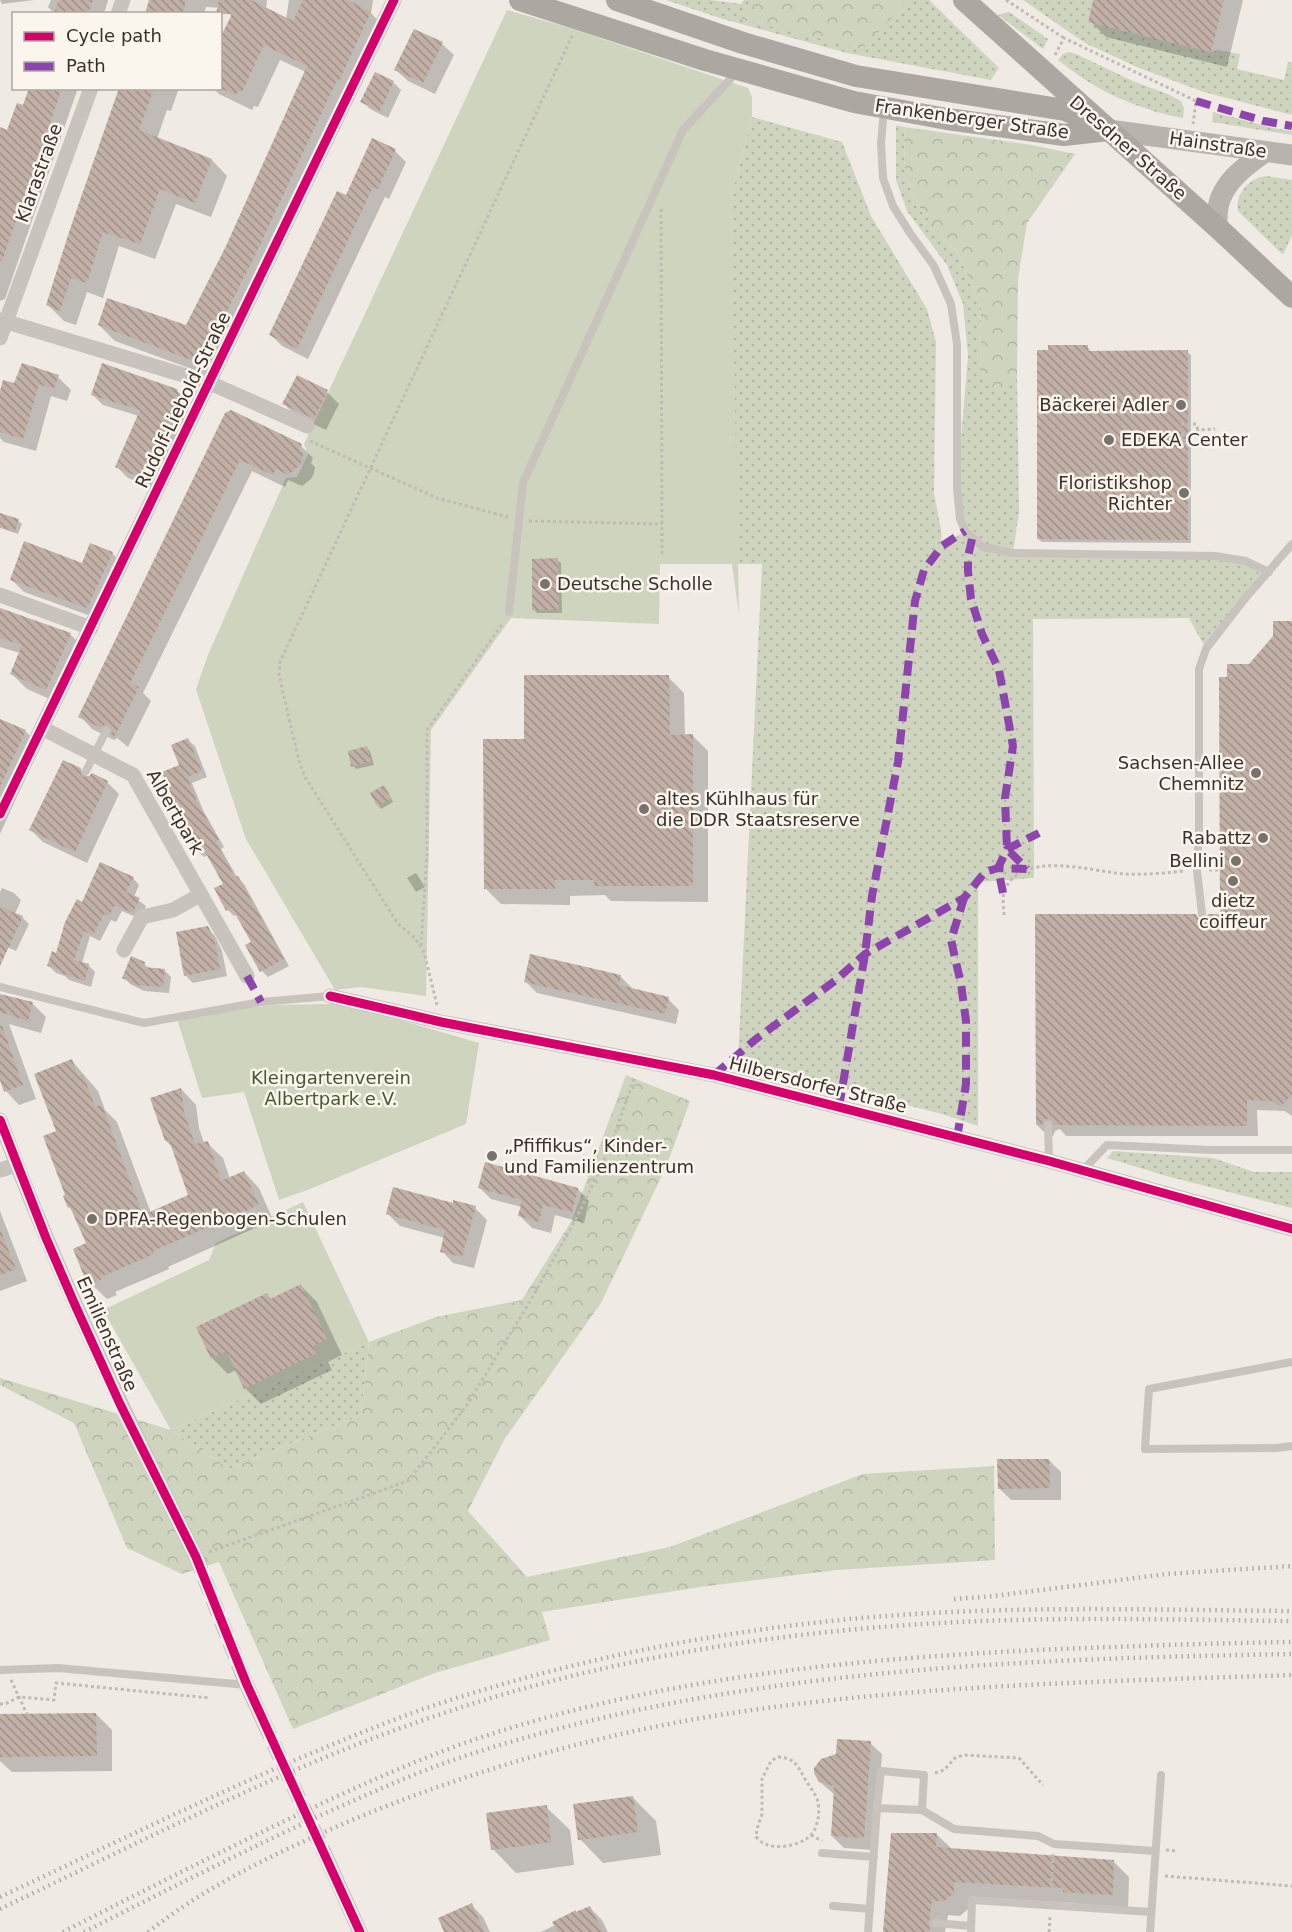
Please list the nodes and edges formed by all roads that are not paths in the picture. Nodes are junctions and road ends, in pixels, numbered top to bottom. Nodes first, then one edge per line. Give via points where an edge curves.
1 (394, 0) edge
2 (520, 0) edge
3 (617, 0) edge
4 (964, 0) edge
5 (739, 70) junction
6 (90, 90) edge
7 (884, 108) junction
8 (1109, 130) junction
9 (1265, 152) junction
10 (1292, 155) edge
11 (1217, 226) junction
12 (1292, 297) edge
13 (3, 321) edge
14 (0, 338) edge
15 (210, 383) junction
16 (307, 426) road end
17 (1292, 544) edge
18 (1269, 572) junction
19 (0, 595) edge
20 (508, 612) road end
21 (91, 628) junction
22 (42, 728) junction
23 (106, 731) dead end
24 (94, 754) junction
25 (86, 771) dead end
26 (0, 814) edge
27 (200, 895) junction
28 (1202, 914) dead end
29 (124, 950) dead end
30 (247, 976) dead end
31 (0, 987) edge
32 (330, 996) joint
33 (0, 1120) edge
34 (1048, 1125) dead end
35 (1292, 1150) edge
36 (1048, 1161) junction
37 (16, 1165) junction
38 (0, 1170) edge
39 (1082, 1171) junction
40 (1292, 1229) edge
41 (1292, 1362) edge
42 (1292, 1446) edge
43 (196, 1557) tunnel mouth
44 (3, 1670) edge
45 (245, 1682) joint
46 (264, 1723) tunnel mouth
47 (1161, 1775) dead end
48 (877, 1808) junction
49 (921, 1810) junction
50 (1155, 1851) junction
51 (324, 1852) tunnel mouth
52 (822, 1853) dead end
53 (874, 1857) junction
54 (833, 1906) dead end
55 (870, 1909) junction
56 (1151, 1912) junction
57 (935, 1923) dead end
58 (971, 1929) edge
59 (360, 1932) edge
60 (868, 1932) edge
61 (1150, 1932) edge

1 - 15 street, Rudolf-Liebold-Straße
2 - 5 main road, Frankenberger Straße
3 - 8 main road, Frankenberger Straße via 856,76 1065,110
4 - 8 main road, Dresdner Straße
5 - 7 main road, Frankenberger Straße
5 - 20 lane via 683,130 523,483
6 - 13 street, Klarastraße
7 - 8 main road, Frankenberger Straße via 1064,135
7 - 18 lane via 882,166 893,206 934,266 951,304 957,344 957,489 965,531 983,547 1012,554 1215,556 1246,561
8 - 9 main road, Hainstraße
8 - 11 main road, Dresdner Straße
9 - 10 main road, Hainstraße
9 - 11 main road via 1234,176 1222,195
11 - 12 main road, Dresdner Straße
13 - 14 street, Klarastraße
13 - 15 street
15 - 16 street
15 - 21 street, Rudolf-Liebold-Straße
17 - 18 lane
18 - 28 lane via 1206,649 1199,669 1197,871
19 - 21 street
21 - 22 street, Rudolf-Liebold-Straße
22 - 24 street, Albertpark
22 - 26 street, Rudolf-Liebold-Straße
23 - 24 lane
24 - 25 lane
24 - 27 street, Albertpark via 133,775
27 - 29 street via 173,910 142,917
27 - 30 street, Albertpark
31 - 32 lane, Hilbersdorfer Straße via 144,1023 261,1002
32 - 36 street, Hilbersdorfer Straße via 441,1022 714,1075
33 - 37 street, Emilienstraße
34 - 36 lane
35 - 39 lane via 1107,1145
36 - 39 street, Hilbersdorfer Straße
37 - 38 street
37 - 43 street, Emilienstraße via 120,1404
39 - 40 street, Hilbersdorfer Straße
41 - 42 lane via 1149,1389 1145,1449
44 - 45 lane via 58,1668
45 - 46 street
47 - 50 lane
48 - 49 lane
48 - 49 lane via 880,1771 924,1775
48 - 53 lane
49 - 50 lane via 954,1829 1038,1836 1053,1844
50 - 56 lane
51 - 59 street
52 - 53 lane
53 - 55 lane
54 - 55 lane
55 - 60 lane
56 - 58 lane via 972,1900
56 - 61 lane
57 - 58 lane

